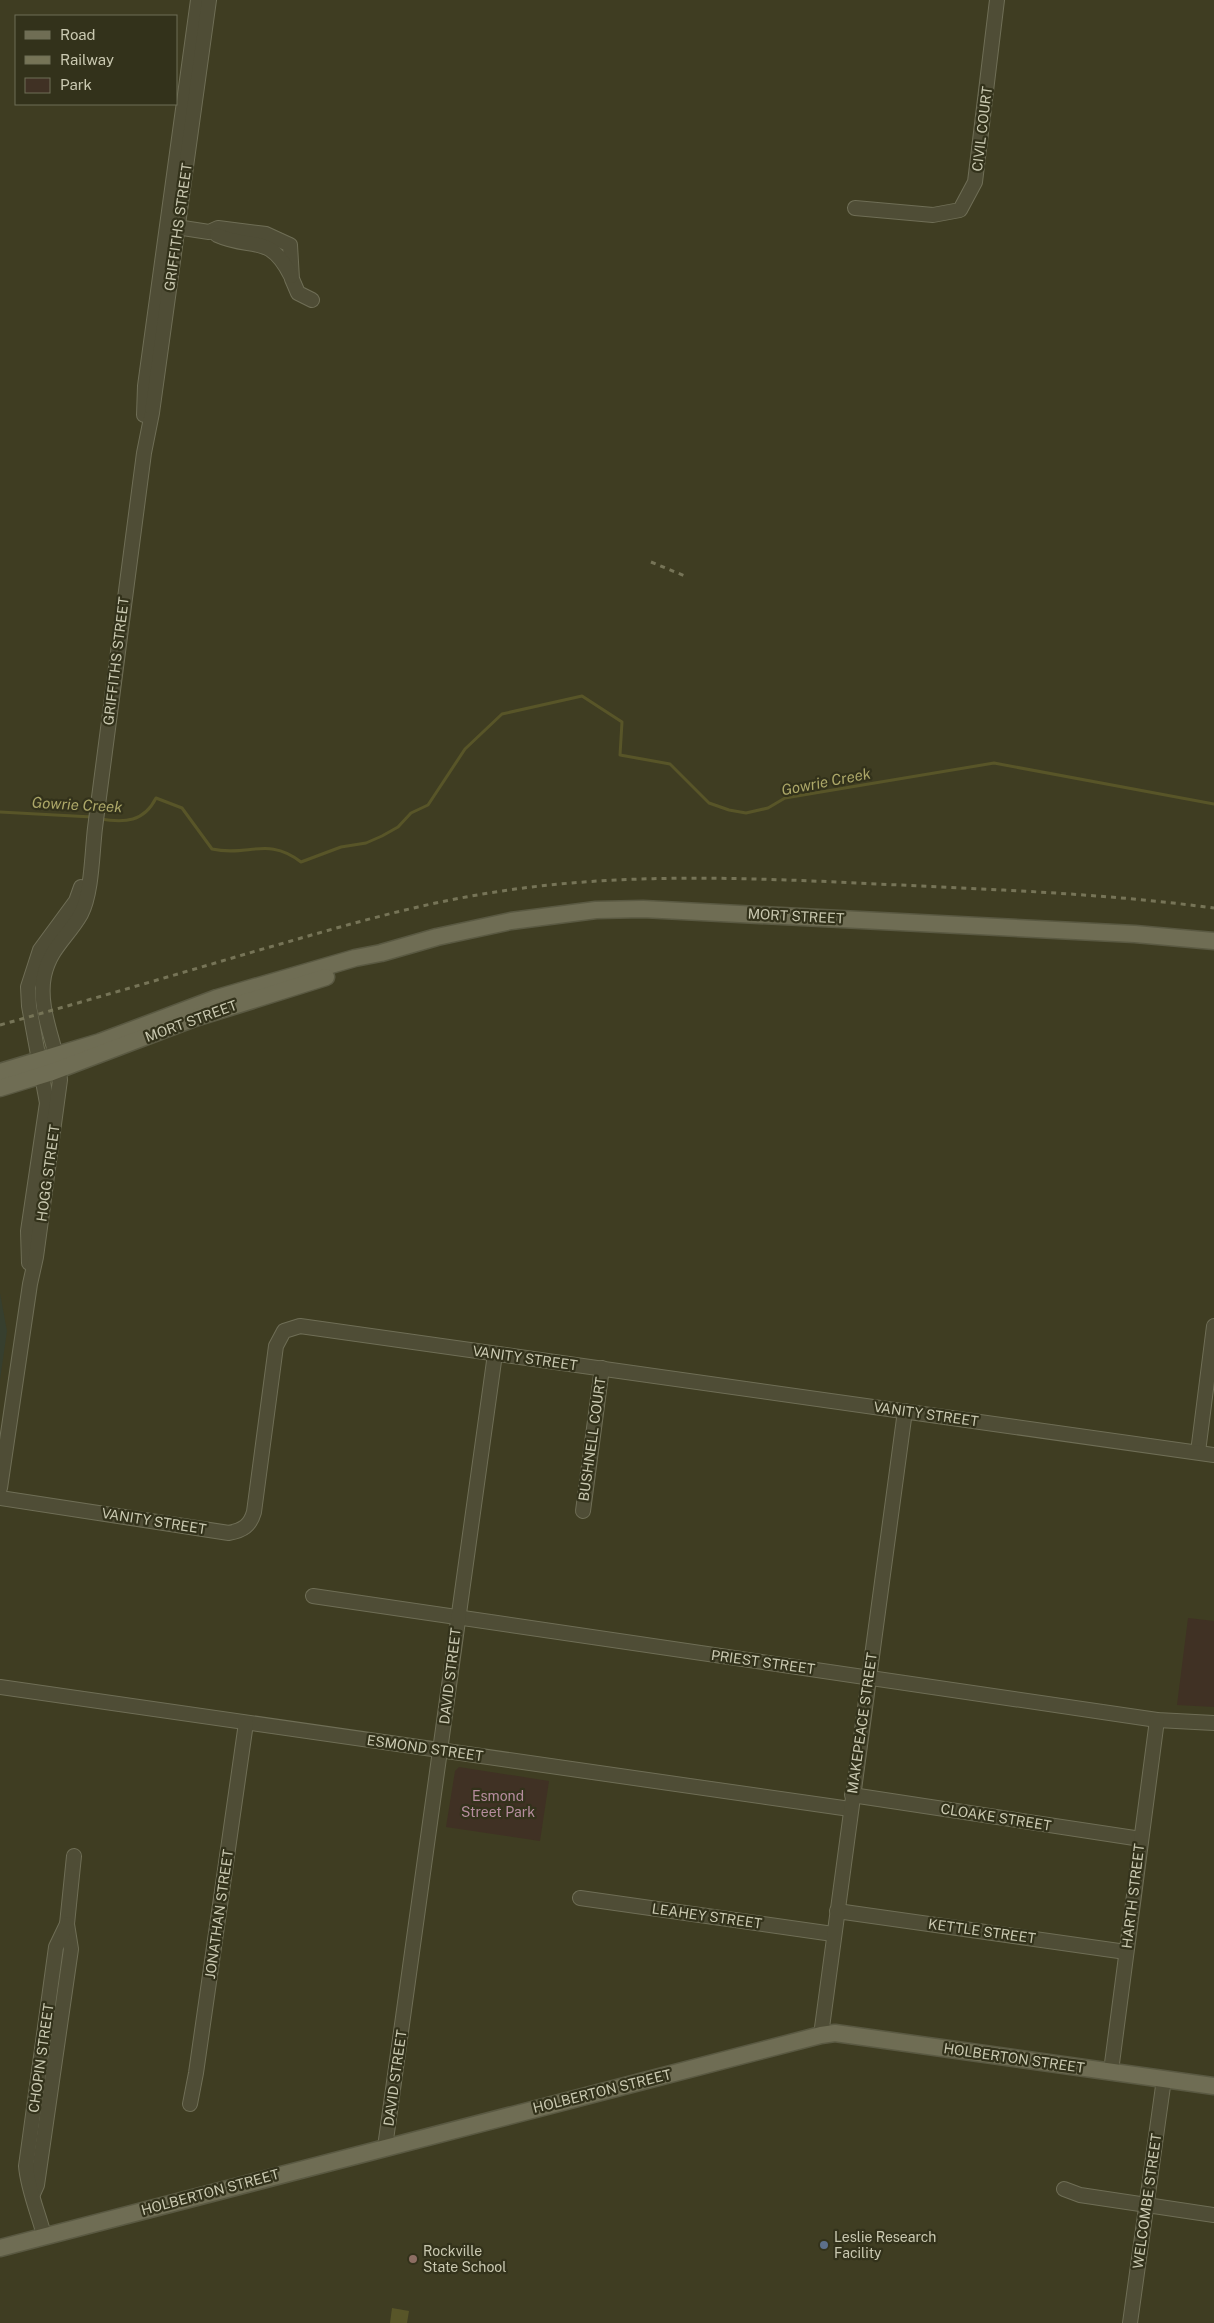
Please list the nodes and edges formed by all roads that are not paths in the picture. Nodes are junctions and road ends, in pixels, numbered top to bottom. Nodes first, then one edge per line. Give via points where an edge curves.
1 (198, 0) edge
2 (209, 0) edge
3 (997, 0) edge
4 (855, 208) dead end
5 (172, 226) junction
6 (312, 300) dead end
7 (90, 868) junction
8 (1214, 942) edge
9 (58, 1062) junction
10 (41, 1068) junction
11 (0, 1072) edge
12 (0, 1088) edge
13 (30, 1284) junction
14 (1214, 1326) edge
15 (496, 1354) junction
16 (602, 1368) junction
17 (905, 1411) junction
18 (1198, 1452) junction
19 (1214, 1455) edge
20 (0, 1488) edge
21 (0, 1498) edge
22 (583, 1510) dead end
23 (313, 1596) dead end
24 (458, 1619) junction
25 (869, 1677) junction
26 (0, 1687) edge
27 (1157, 1720) junction
28 (246, 1723) junction
29 (1214, 1723) edge
30 (441, 1750) junction
31 (851, 1802) junction
32 (1141, 1839) junction
33 (74, 1856) dead end
34 (580, 1898) dead end
35 (837, 1911) junction
36 (833, 1934) junction
37 (1126, 1952) junction
38 (821, 2035) junction
39 (1111, 2071) junction
40 (1164, 2079) junction
41 (1214, 2086) edge
42 (190, 2104) dead end
43 (385, 2147) junction
44 (1064, 2189) dead end
45 (1146, 2205) junction
46 (1214, 2215) edge
47 (44, 2235) junction
48 (0, 2248) edge
49 (1130, 2323) edge

1 - 5 street, GRIFFITHS STREET
2 - 5 street, GRIFFITHS STREET
3 - 4 street, CIVIL COURT via 975,182 960,210 933,215
5 - 6 street via 209,232 218,228 266,234 290,245 292,279 298,293
5 - 7 street, GRIFFITHS STREET via 152,413 144,453
7 - 9 street, GRIFFITHS STREET via 81,914 60,939 44,975 43,1000
7 - 10 street, GRIFFITHS STREET via 76,901 48,937 28,987
8 - 9 main road, MORT STREET via 1135,934 643,909 596,910 512,920 260,984
9 - 10 main road, MORT STREET
9 - 13 street, HOGG STREET via 58,1100
10 - 11 main road, MORT STREET
10 - 12 main road, MORT STREET
10 - 13 street, HOGG STREET via 47,1103 28,1231
13 - 20 street, HOGG STREET
14 - 18 street
15 - 16 street, VANITY STREET
15 - 21 street, VANITY STREET via 300,1326 284,1332 276,1346 254,1512 252,1520 242,1531 229,1533
15 - 24 street, DAVID STREET
16 - 17 street, VANITY STREET
16 - 22 street, BUSHNELL COURT
17 - 18 street, VANITY STREET
17 - 25 street, MAKEPEACE STREET
18 - 19 street, VANITY STREET
23 - 24 street, PRIEST STREET
24 - 25 street, PRIEST STREET
24 - 30 street, DAVID STREET
25 - 27 street, PRIEST STREET
25 - 31 street, MAKEPEACE STREET
26 - 28 street, ESMOND STREET
27 - 29 street, PRIEST STREET
27 - 32 street, HARTH STREET
28 - 30 street, ESMOND STREET
28 - 42 street, JONATHAN STREET
30 - 31 street, ESMOND STREET
30 - 43 street, DAVID STREET
31 - 32 street, CLOAKE STREET
31 - 35 street, MAKEPEACE STREET
32 - 37 street, HARTH STREET
33 - 47 street, CHOPIN STREET via 67,1924 71,1948 38,2185 33,2194
34 - 36 street, LEAHEY STREET
35 - 36 street, MAKEPEACE STREET
35 - 37 street, KETTLE STREET
36 - 38 street, MAKEPEACE STREET
37 - 39 street, HARTH STREET
38 - 39 main road, HOLBERTON STREET via 835,2033
38 - 43 main road, HOLBERTON STREET
39 - 40 main road, HOLBERTON STREET
40 - 41 main road, HOLBERTON STREET
40 - 45 street, WELCOMBE STREET
43 - 47 main road, HOLBERTON STREET
44 - 45 street via 1080,2195
45 - 46 street
45 - 49 street, WELCOMBE STREET
47 - 48 main road, HOLBERTON STREET

